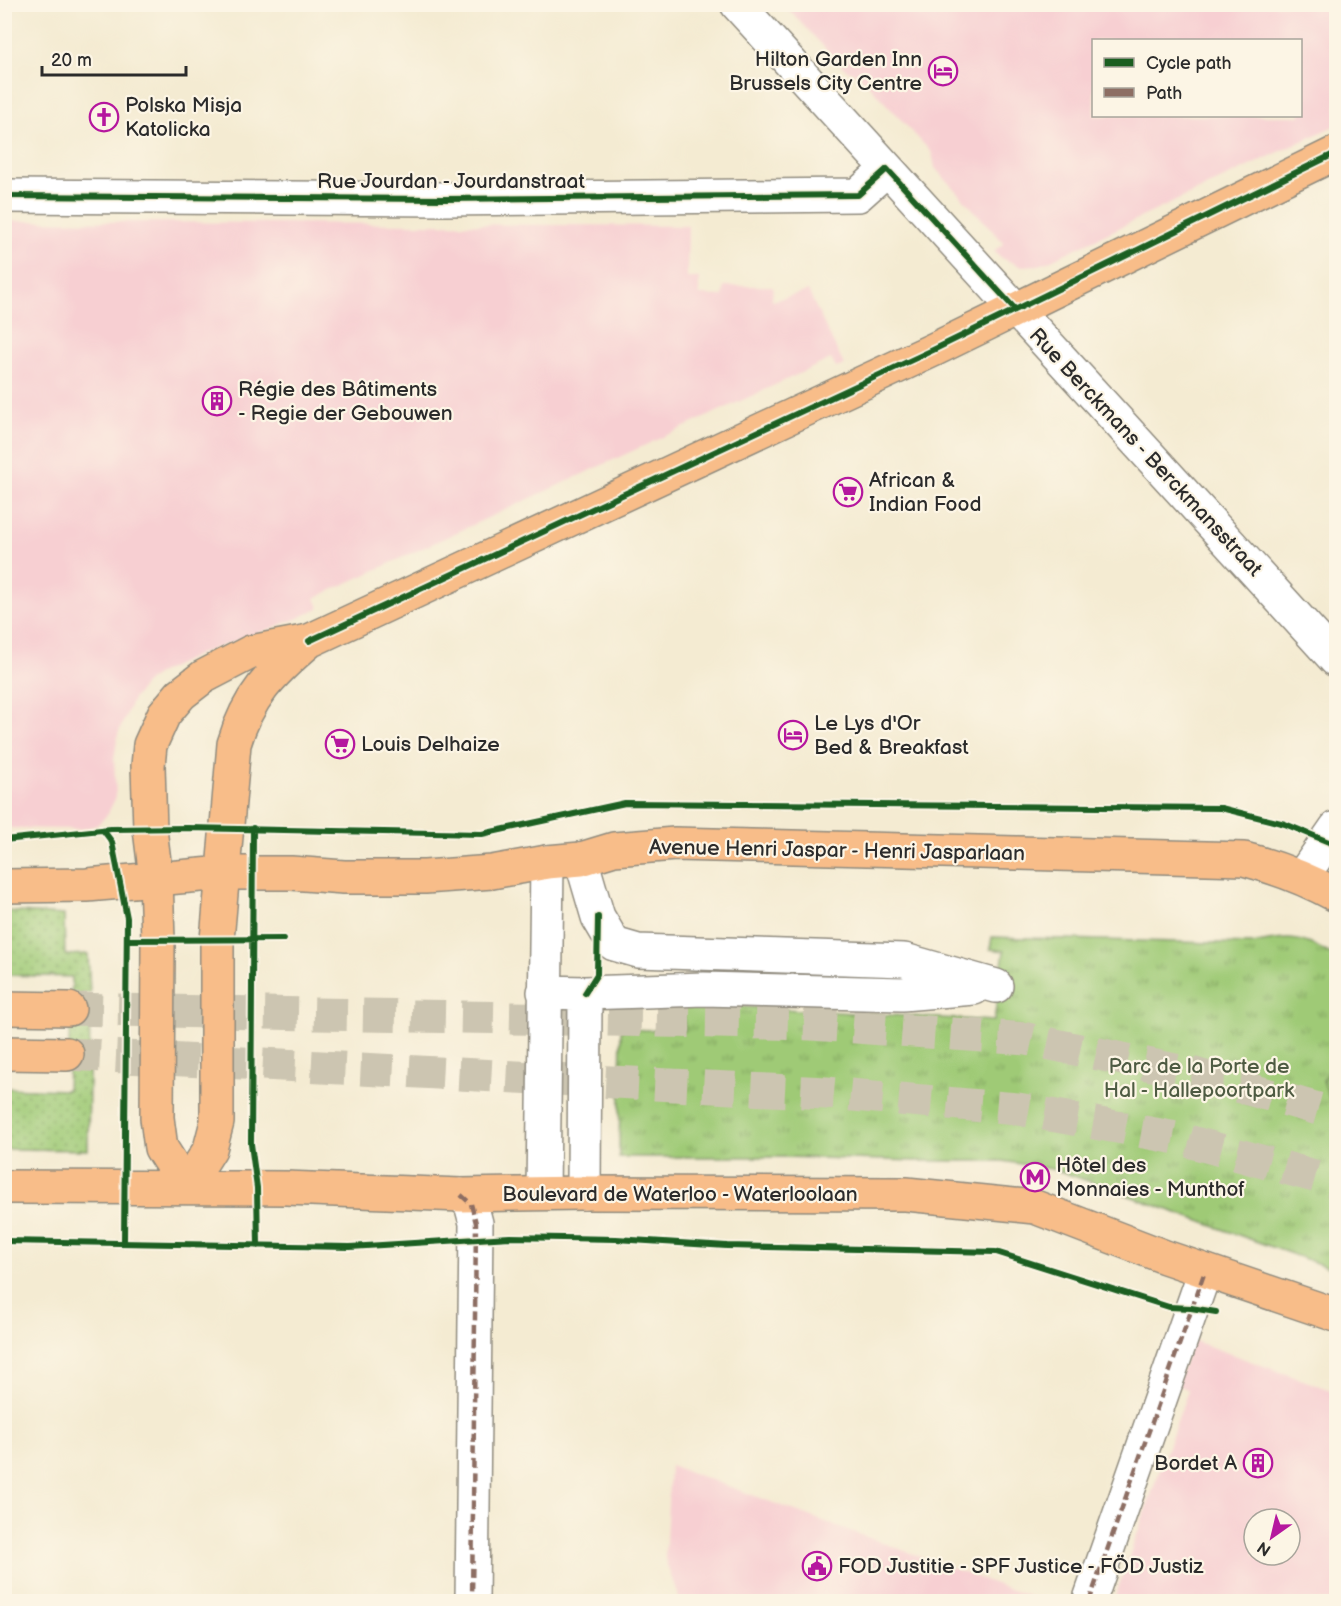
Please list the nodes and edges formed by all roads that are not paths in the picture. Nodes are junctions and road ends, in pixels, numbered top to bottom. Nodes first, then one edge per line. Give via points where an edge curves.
1 (737, 4) edge
2 (1336, 153) edge
3 (887, 169) junction
4 (4, 196) edge
5 (1015, 309) junction
6 (309, 641) junction
7 (1336, 660) edge
8 (1336, 828) edge
9 (581, 859) junction
10 (547, 862) junction
11 (224, 873) junction
12 (1302, 877) junction
13 (156, 878) junction
14 (4, 886) edge
15 (1336, 895) edge
16 (544, 992) junction
17 (585, 993) junction
18 (4, 1008) edge
19 (69, 1009) tunnel mouth
20 (4, 1053) edge
21 (67, 1054) tunnel mouth
22 (4, 1187) edge
23 (186, 1187) junction
24 (543, 1193) junction
25 (584, 1193) junction
26 (461, 1195) junction
27 (1205, 1271) junction
28 (1336, 1315) edge
29 (472, 1602) edge
30 (1089, 1602) edge

1 - 3 street, Rue Berckmans - Berckmansstraat
2 - 5 main road
3 - 4 street, Rue Jourdan - Jourdanstraat via 858,195 444,199
3 - 5 street, Rue Berckmans - Berckmansstraat
5 - 6 main road
5 - 7 street, Rue Berckmans - Berckmansstraat
6 - 11 main road via 260,688 238,728
6 - 13 main road via 251,652 235,659 181,694 164,714 150,746 148,766
8 - 12 street
9 - 10 main road, Avenue Henri Jaspar - Henri Jasparlaan
9 - 12 main road, Avenue Henri Jaspar - Henri Jasparlaan via 614,849 675,844 1244,859
9 - 17 street via 598,917 614,944 622,947 638,951 904,960 996,986 902,994 704,989
10 - 11 main road, Avenue Henri Jaspar - Henri Jasparlaan via 492,872 425,877
10 - 16 street
11 - 13 main road, Avenue Henri Jaspar - Henri Jasparlaan
11 - 23 main road via 217,940 217,1122 210,1149
12 - 15 main road, Avenue Henri Jaspar - Henri Jasparlaan
13 - 14 main road, Avenue Henri Jaspar - Henri Jasparlaan via 87,885
13 - 23 main road via 157,1118 161,1148
16 - 17 street
16 - 24 street
17 - 25 street
18 - 19 main road
20 - 21 main road
22 - 23 main road, Boulevard de Waterloo - Waterloolaan
23 - 26 main road, Boulevard de Waterloo - Waterloolaan
24 - 25 main road, Boulevard de Waterloo - Waterloolaan
24 - 26 main road, Boulevard de Waterloo - Waterloolaan
25 - 27 main road, Boulevard de Waterloo - Waterloolaan via 906,1194 1035,1207
26 - 29 street via 471,1204 476,1223
27 - 28 main road, Boulevard de Waterloo - Waterloolaan
27 - 30 street

